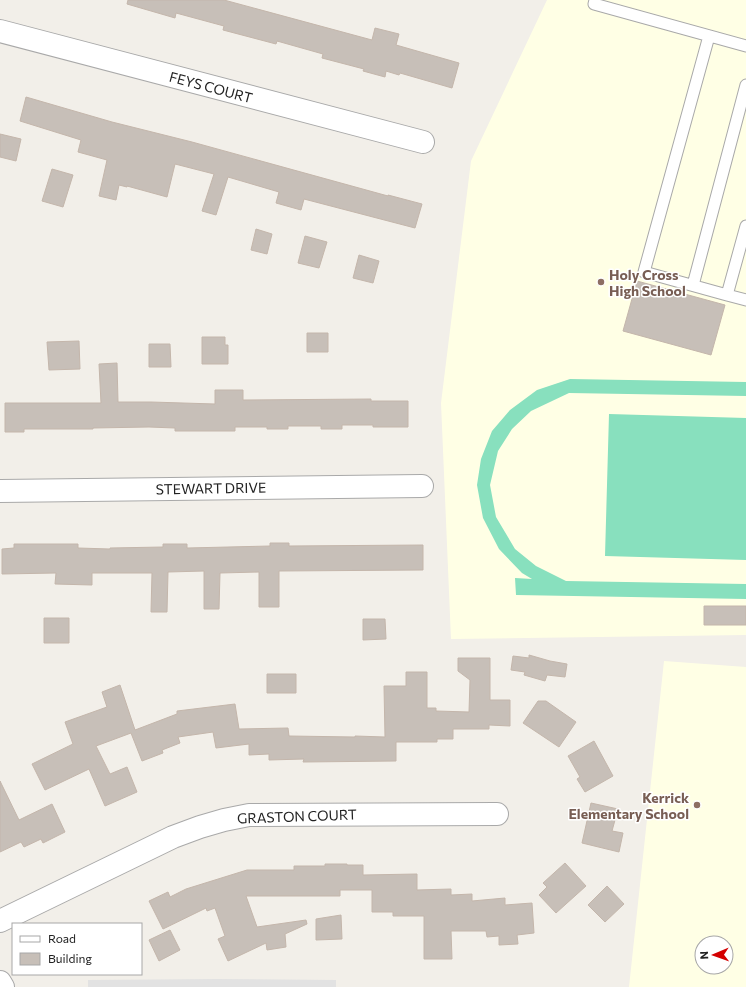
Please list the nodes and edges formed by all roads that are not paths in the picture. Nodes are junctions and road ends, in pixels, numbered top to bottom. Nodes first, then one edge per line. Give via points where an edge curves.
1 (595, 0) edge
2 (0, 31) edge
3 (709, 36) junction
4 (746, 46) edge
5 (746, 85) edge
6 (423, 142) dead end
7 (746, 226) edge
8 (693, 286) junction
9 (727, 295) junction
10 (746, 300) edge
11 (422, 486) dead end
12 (0, 491) edge
13 (497, 814) dead end
14 (0, 921) edge
15 (0, 982) edge
16 (3, 987) edge

1 - 3 lane via 594,4
2 - 6 street, FEYS COURT
3 - 4 lane
3 - 8 lane via 644,272
5 - 8 lane
7 - 9 lane
8 - 9 lane
9 - 10 lane
11 - 12 street, STEWART DRIVE
13 - 14 street, GRASTON COURT via 249,815 224,820 173,837
15 - 16 street

